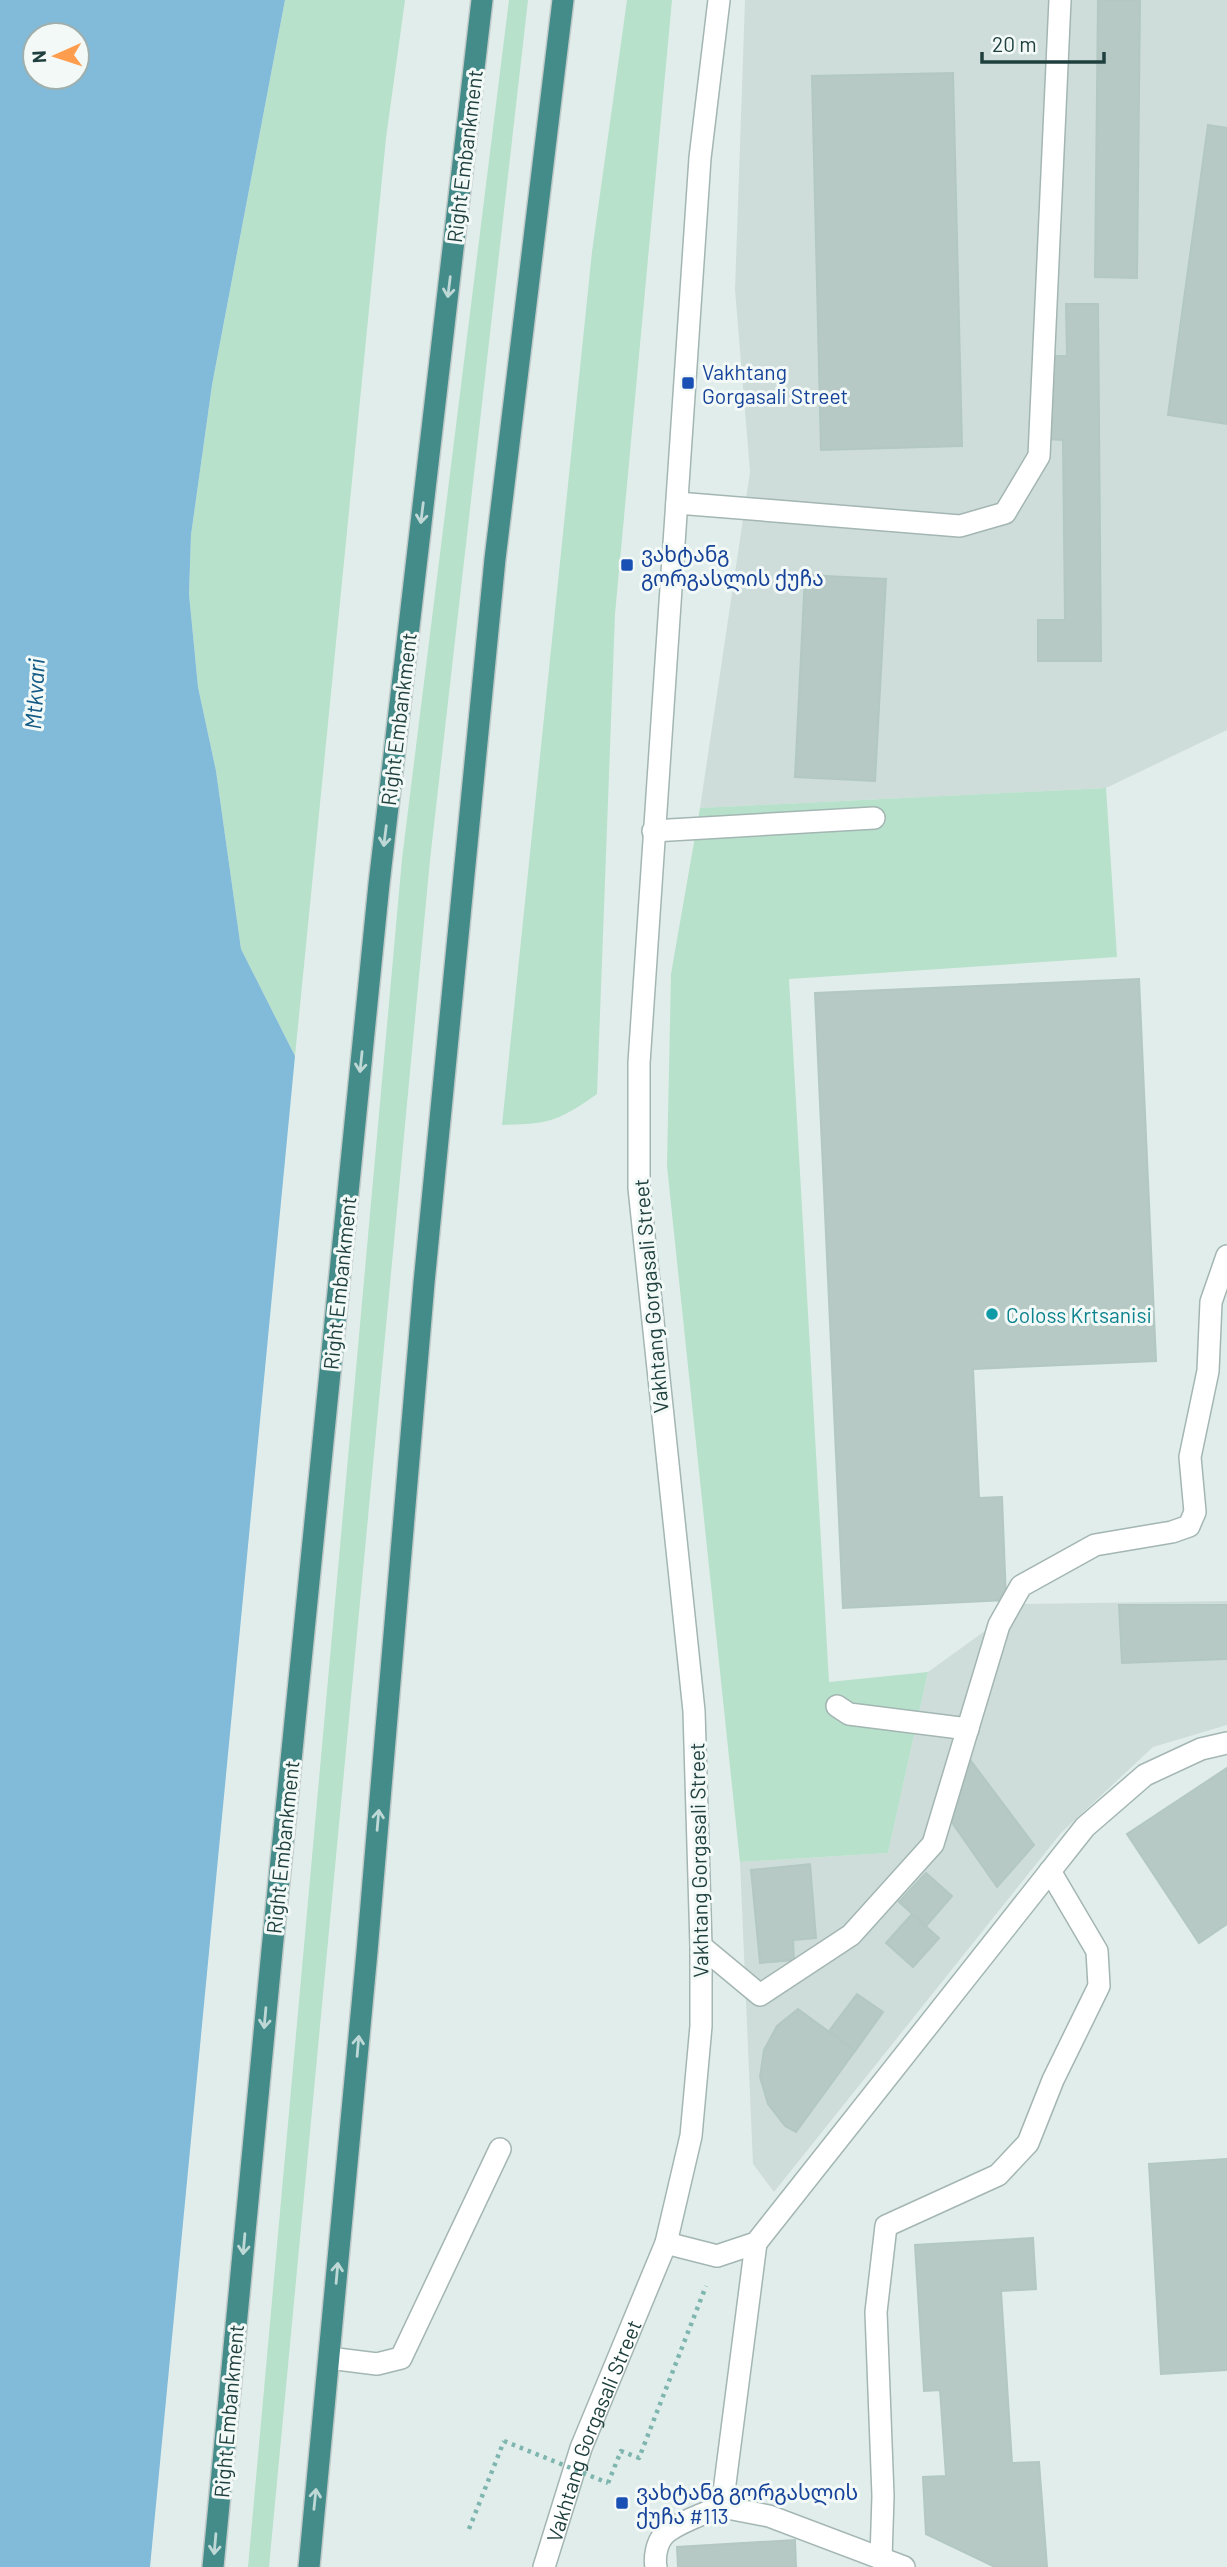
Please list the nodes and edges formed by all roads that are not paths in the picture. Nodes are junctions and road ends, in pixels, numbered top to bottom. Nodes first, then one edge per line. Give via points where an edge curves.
1 (482, 0) edge
2 (562, 0) edge
3 (719, 0) edge
4 (1060, 0) edge
5 (677, 503) junction
6 (874, 818) dead end
7 (653, 831) junction
8 (1227, 1256) edge
9 (837, 1706) dead end
10 (968, 1729) junction
11 (1227, 1743) edge
12 (1051, 1871) junction
13 (701, 1946) junction
14 (500, 2149) dead end
15 (666, 2243) junction
16 (756, 2243) junction
17 (329, 2358) junction
18 (722, 2507) junction
19 (881, 2558) junction
20 (213, 2567) edge
21 (309, 2567) edge
22 (544, 2567) edge
23 (656, 2567) edge
24 (904, 2567) edge

1 -> 20 highway, Right Embankment via 379,884
17 -> 2 highway via 424,1283 493,572
3 - 5 street, Vakhtang Gorgasali Street via 700,158
4 - 5 street via 1039,456 1005,513 960,526
5 - 7 street, Vakhtang Gorgasali Street
6 - 7 street
7 - 13 street, Vakhtang Gorgasali Street via 639,1063 639,1188 694,1711
8 - 10 street via 1211,1302 1208,1371 1191,1457 1195,1512 1189,1526 1094,1545 1021,1586 999,1625
9 - 10 street via 849,1714
10 - 13 street via 933,1844 851,1935 760,1995
11 - 12 street via 1201,1749 1145,1775 1086,1826
12 - 16 street
12 - 19 street via 1097,1951 1099,1986 1028,2143 998,2175 886,2226 876,2312
13 - 15 street, Vakhtang Gorgasali Street via 701,2026 691,2136
14 - 17 street via 401,2358 377,2364
15 - 16 street via 717,2256
15 - 22 street, Vakhtang Gorgasali Street via 581,2448
16 - 18 street
21 -> 17 highway
18 - 19 street via 769,2516
18 - 23 street via 664,2535 654,2557
19 - 24 street

